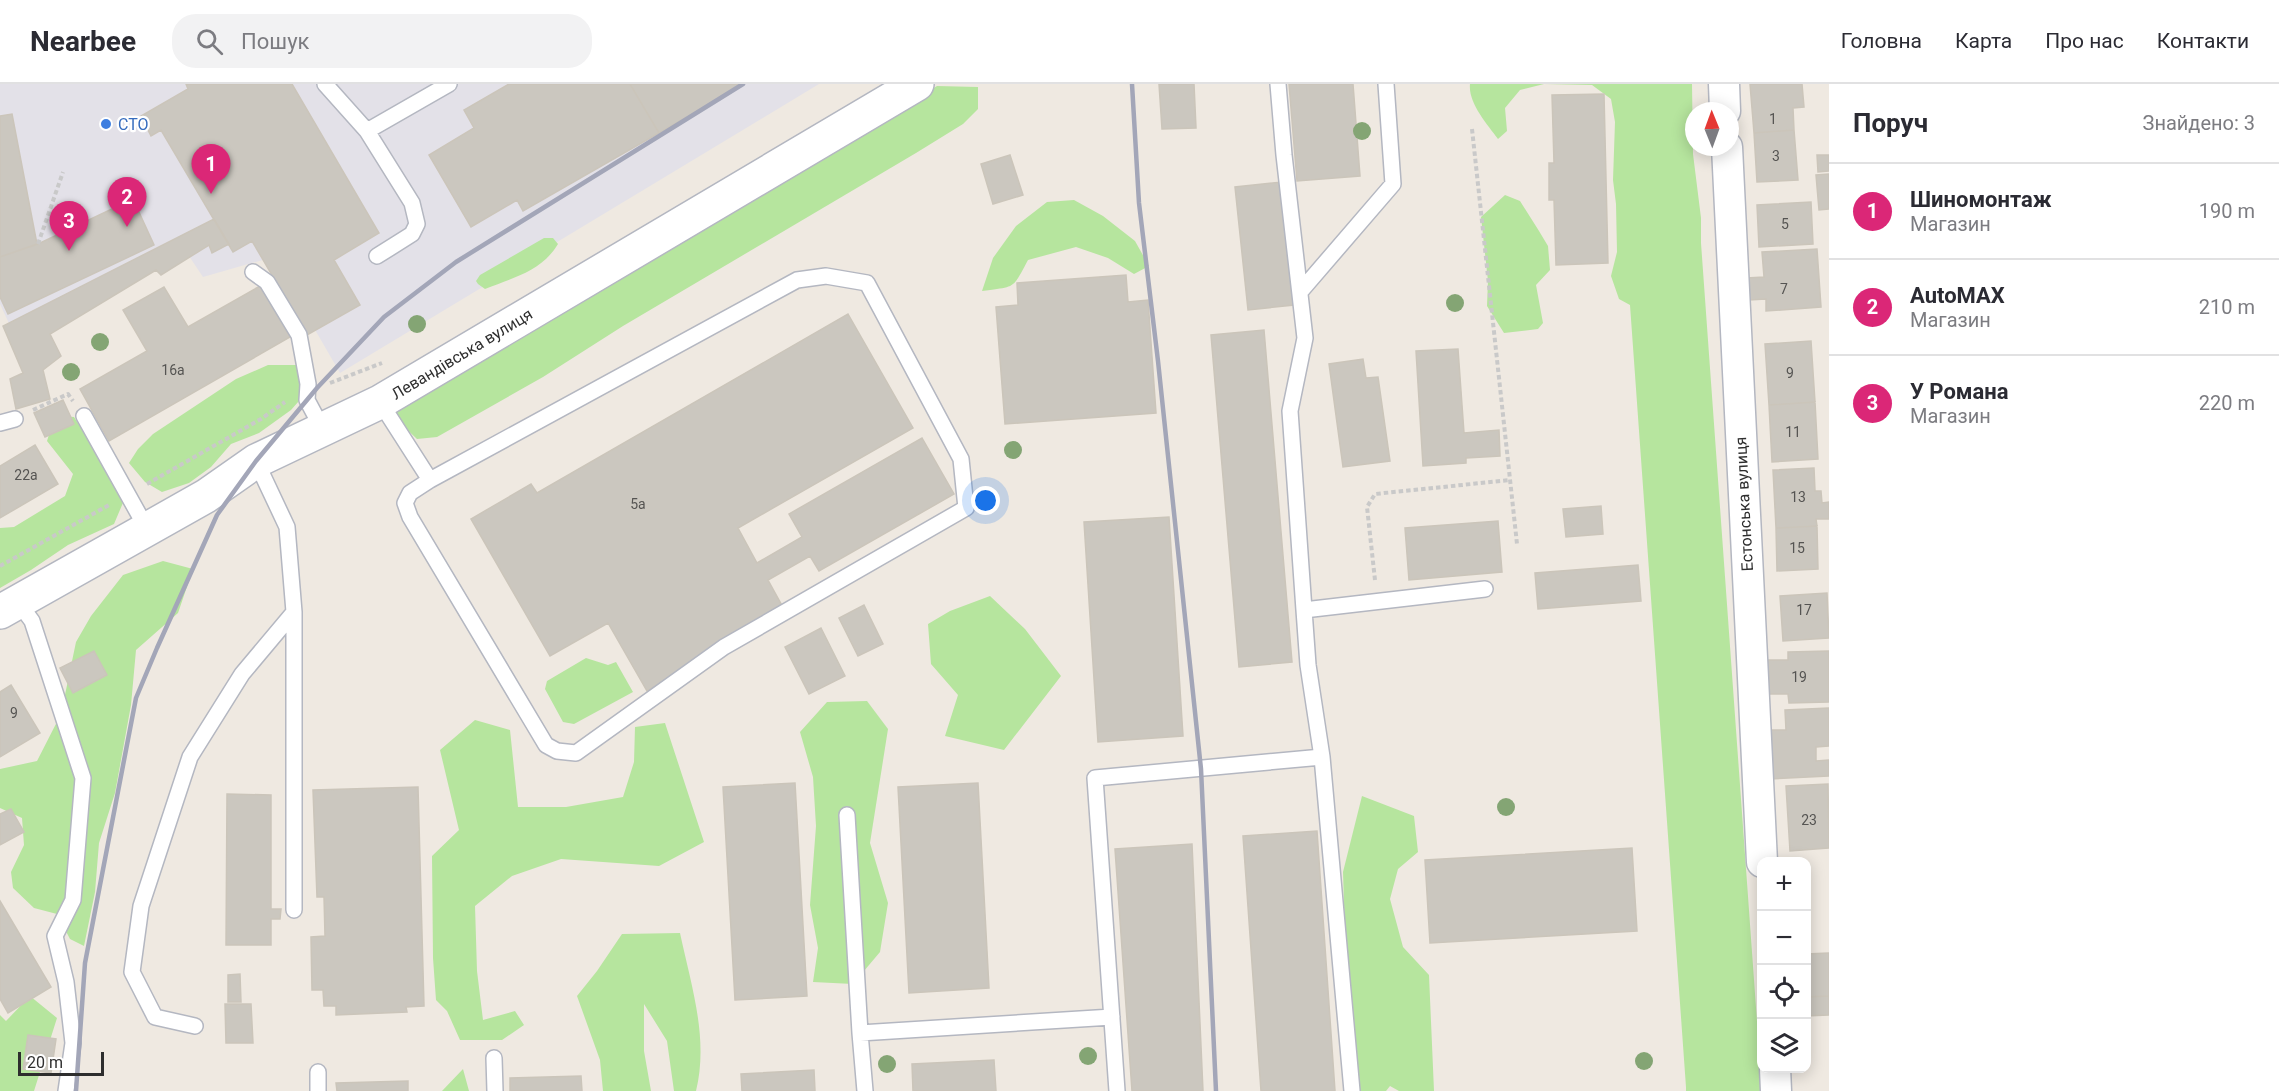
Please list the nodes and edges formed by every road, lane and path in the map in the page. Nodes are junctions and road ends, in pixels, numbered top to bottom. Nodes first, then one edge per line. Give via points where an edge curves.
1 (325, 84) edge
2 (449, 84) edge
3 (917, 84) edge
4 (1278, 84) edge
5 (1386, 84) edge
6 (1724, 84) edge
7 (1725, 102) edge
8 (1472, 129) dead end
9 (367, 131) junction
10 (1727, 156) edge
11 (63, 172) dead end
12 (38, 244) dead end
13 (377, 256) dead end
14 (253, 272) dead end
15 (1300, 292) junction
16 (391, 357) dead end
17 (308, 384) junction
18 (380, 402) junction
19 (84, 416) joint
20 (261, 419) dead end
21 (7, 421) edge
22 (323, 430) junction
23 (256, 461) junction
24 (430, 480) junction
25 (1510, 480) junction
26 (147, 529) junction
27 (1517, 544) dead end
28 (1485, 589) dead end
29 (1377, 601) junction
30 (9, 607) edge
31 (1304, 610) junction
32 (294, 612) junction
33 (1322, 757) junction
34 (847, 815) dead end
35 (1762, 857) edge
36 (294, 910) dead end
37 (1112, 1017) junction
38 (195, 1026) dead end
39 (860, 1033) junction
40 (494, 1058) dead end
41 (318, 1072) dead end
42 (1775, 1073) edge
43 (66, 1091) edge
44 (318, 1091) edge
45 (495, 1091) edge
46 (865, 1091) edge
47 (1117, 1091) edge
48 (1352, 1091) edge
49 (1776, 1091) edge

1 - 9 lane
2 - 9 lane
3 - 18 main road, Левандівська вулиця
4 - 15 lane
5 - 15 lane via 1393,184
6 - 7 street
8 - 25 path
9 - 13 lane via 412,203 417,224 412,234
10 - 35 street, Естонська вулиця
11 - 12 path
14 - 17 lane via 267,282 299,335
15 - 31 lane via 1305,338 1290,411
16 - 17 path via 317,388
17 - 20 path
17 - 22 lane via 307,400
18 - 22 main road, Левандівська вулиця
18 - 24 lane
19 - 21 path via 68,394
19 - 26 lane
22 - 23 main road, Левандівська вулиця
23 - 26 main road, Левандівська вулиця via 206,496
23 - 32 lane via 287,526
24 - 24 lane via 410,492 405,503 410,517 546,745 576,753 724,647 966,508 961,459 867,283 826,276 797,280
25 - 27 path
25 - 29 path via 1375,494 1367,507
26 - 30 main road, Левандівська вулиця
28 - 29 lane
29 - 31 lane
30 - 43 lane via 32,621 83,778 73,900 55,936 66,982 73,1043
31 - 33 lane
32 - 36 lane
32 - 38 lane via 242,674 190,757 141,906 132,972 155,1017
33 - 37 lane via 1095,778
33 - 48 lane
34 - 39 lane
37 - 39 lane
37 - 47 lane
39 - 46 lane
40 - 45 lane
41 - 44 lane
42 - 49 street

